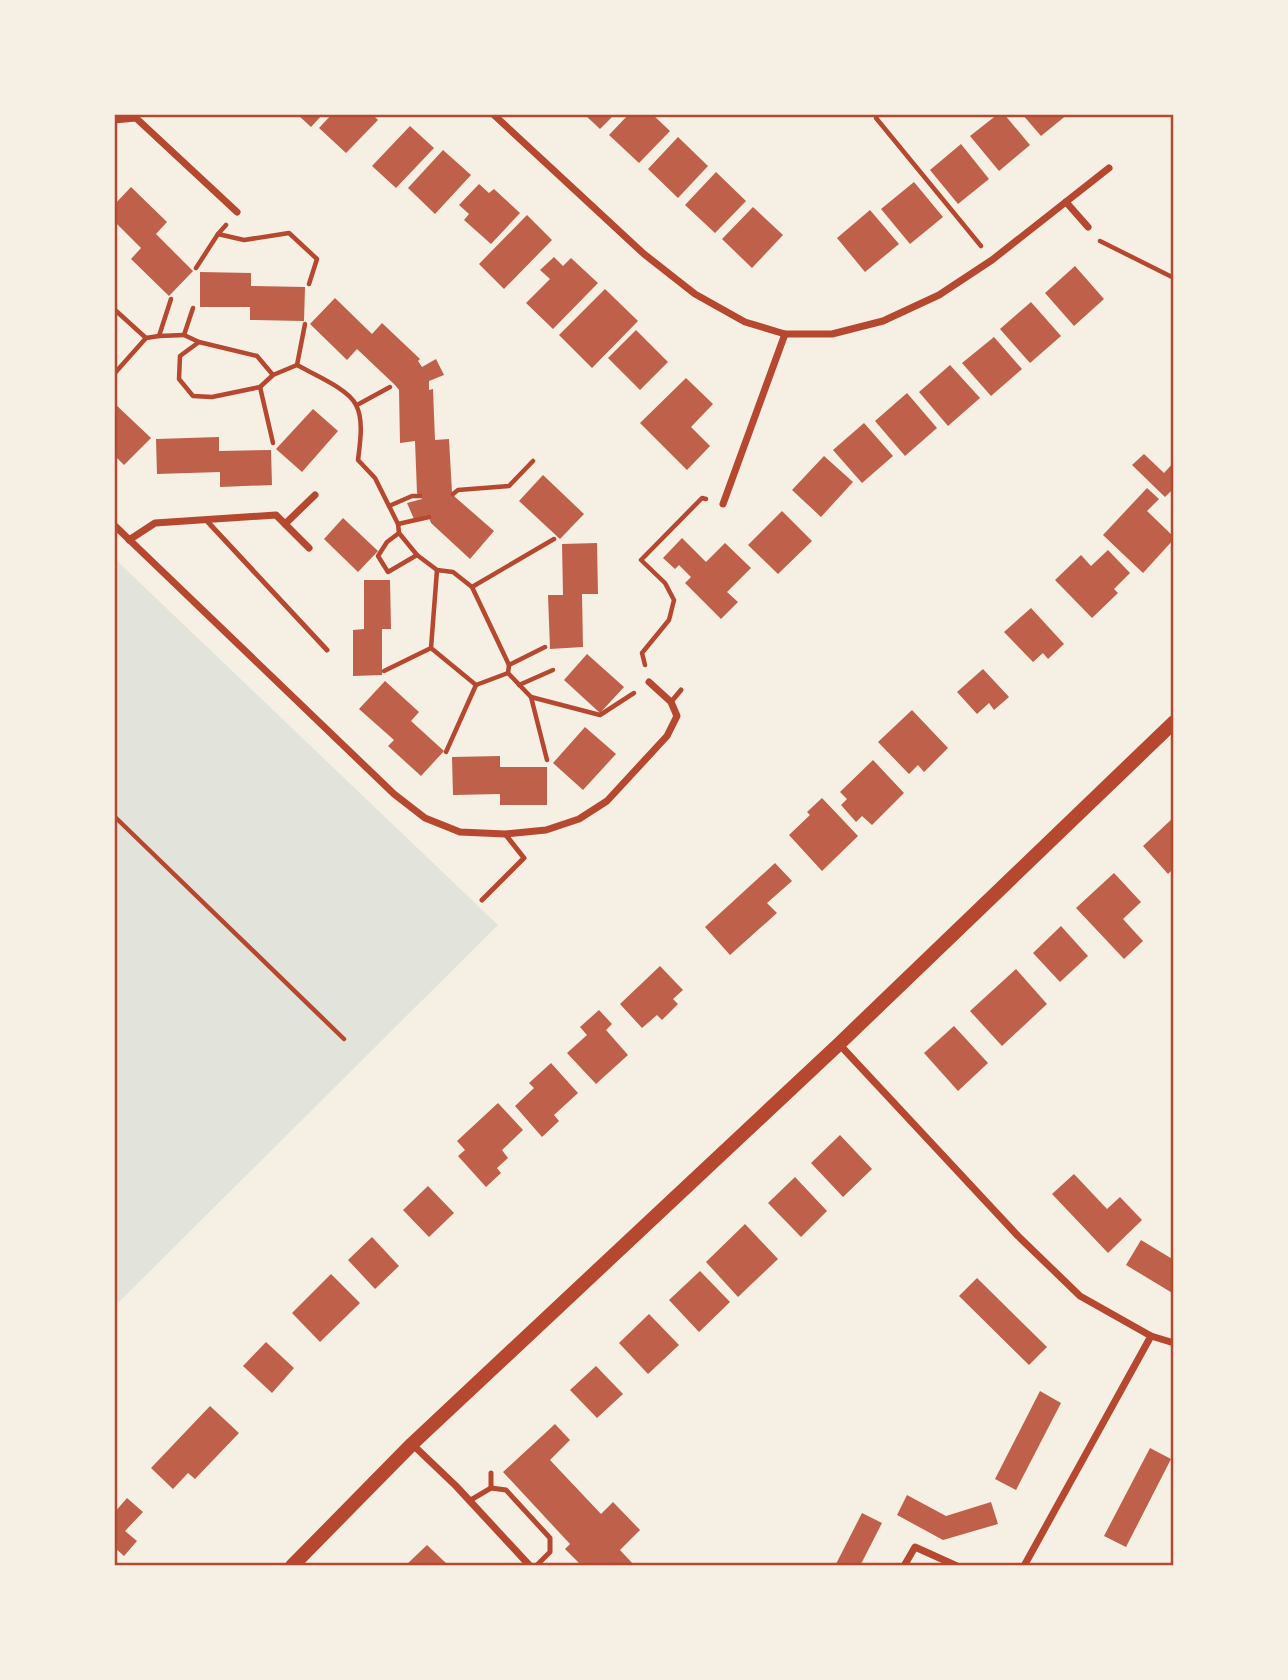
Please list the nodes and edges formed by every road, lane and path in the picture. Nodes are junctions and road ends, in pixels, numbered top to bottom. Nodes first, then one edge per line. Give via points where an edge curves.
1 (493, 114) edge
2 (878, 114) edge
3 (114, 120) edge
4 (1109, 168) dead end
5 (1066, 202) junction
6 (237, 212) joint
7 (1088, 228) joint
8 (218, 234) junction
9 (992, 260) junction
10 (196, 268) dead end
11 (1174, 278) edge
12 (309, 284) dead end
13 (171, 299) dead end
14 (193, 308) dead end
15 (114, 309) edge
16 (305, 324) dead end
17 (785, 334) junction
18 (184, 335) junction
19 (159, 337) junction
20 (146, 338) junction
21 (199, 342) junction
22 (297, 365) junction
23 (114, 374) edge
24 (273, 374) junction
25 (260, 387) junction
26 (390, 387) dead end
27 (356, 405) junction
28 (274, 443) dead end
29 (534, 461) dead end
30 (453, 494) dead end
31 (314, 495) dead end
32 (420, 496) dead end
33 (723, 505) joint
34 (390, 506) junction
35 (429, 517) dead end
36 (206, 520) junction
37 (285, 524) junction
38 (398, 524) junction
39 (114, 525) edge
40 (399, 533) junction
41 (554, 538) dead end
42 (129, 540) junction
43 (309, 548) dead end
44 (417, 555) junction
45 (437, 570) junction
46 (472, 587) junction
47 (545, 647) dead end
48 (431, 648) junction
49 (327, 650) dead end
50 (509, 665) junction
51 (552, 670) dead end
52 (384, 671) dead end
53 (508, 673) junction
54 (649, 682) junction
55 (476, 685) junction
56 (519, 685) junction
57 (681, 690) dead end
58 (531, 697) junction
59 (671, 702) junction
60 (1174, 722) edge
61 (446, 752) dead end
62 (547, 760) dead end
63 (114, 816) edge
64 (505, 834) junction
65 (482, 900) dead end
66 (344, 1039) dead end
67 (839, 1044) junction
68 (1151, 1336) junction
69 (1174, 1343) edge
70 (412, 1444) junction
71 (491, 1473) dead end
72 (491, 1488) junction
73 (470, 1501) junction
74 (292, 1566) edge
75 (530, 1566) edge
76 (536, 1566) edge
77 (904, 1566) edge
78 (957, 1566) edge
79 (1024, 1566) edge

1 - 17 street via 644,254 695,294 745,321
2 - 9 path via 876,118
3 - 6 street via 136,118
4 - 5 street
5 - 7 street
5 - 9 street
6 - 8 path
7 - 11 path via 1102,243
8 - 10 path
8 - 12 path via 244,240 289,233 317,259
9 - 17 street via 939,295 883,321 832,334
13 - 19 path
14 - 18 path
15 - 20 path
16 - 22 path
17 - 33 street
18 - 19 path
18 - 21 path
19 - 20 path
20 - 23 path
21 - 24 path via 257,356
21 - 25 path via 180,356 179,379 193,396 212,397
22 - 24 path
22 - 27 path via 347,394
24 - 25 path
25 - 28 path
26 - 27 path
27 - 34 path via 362,433 358,460 375,478
29 - 30 path via 509,486
31 - 37 street
32 - 34 path
33 - 54 path via 702,498 642,560 665,583 674,600 669,620 642,653
34 - 38 path
35 - 38 path
36 - 37 street via 276,515
36 - 42 street via 155,523
36 - 49 lane
37 - 43 street
38 - 40 path
39 - 42 street
40 - 44 path
40 - 44 path via 378,556 388,572
41 - 46 path
42 - 64 street via 414,810 460,832
44 - 45 path
45 - 46 path via 453,572
45 - 48 path
46 - 50 path
47 - 50 path
48 - 52 path
48 - 55 path
50 - 53 path
51 - 56 path
53 - 55 path
53 - 56 path
54 - 58 path via 600,715
54 - 59 street
55 - 61 path
56 - 58 path
57 - 59 lane
58 - 62 path
59 - 64 street via 677,716 667,736 607,800 579,819 545,830
60 - 67 main road
63 - 66 path
64 - 65 lane via 524,858
67 - 68 street via 1080,1296
67 - 70 main road
68 - 69 street
68 - 79 street
70 - 73 street
70 - 74 main road
71 - 72 lane
72 - 73 lane
72 - 76 lane via 506,1490 550,1538 550,1552
73 - 75 street
77 - 78 street via 915,1547

